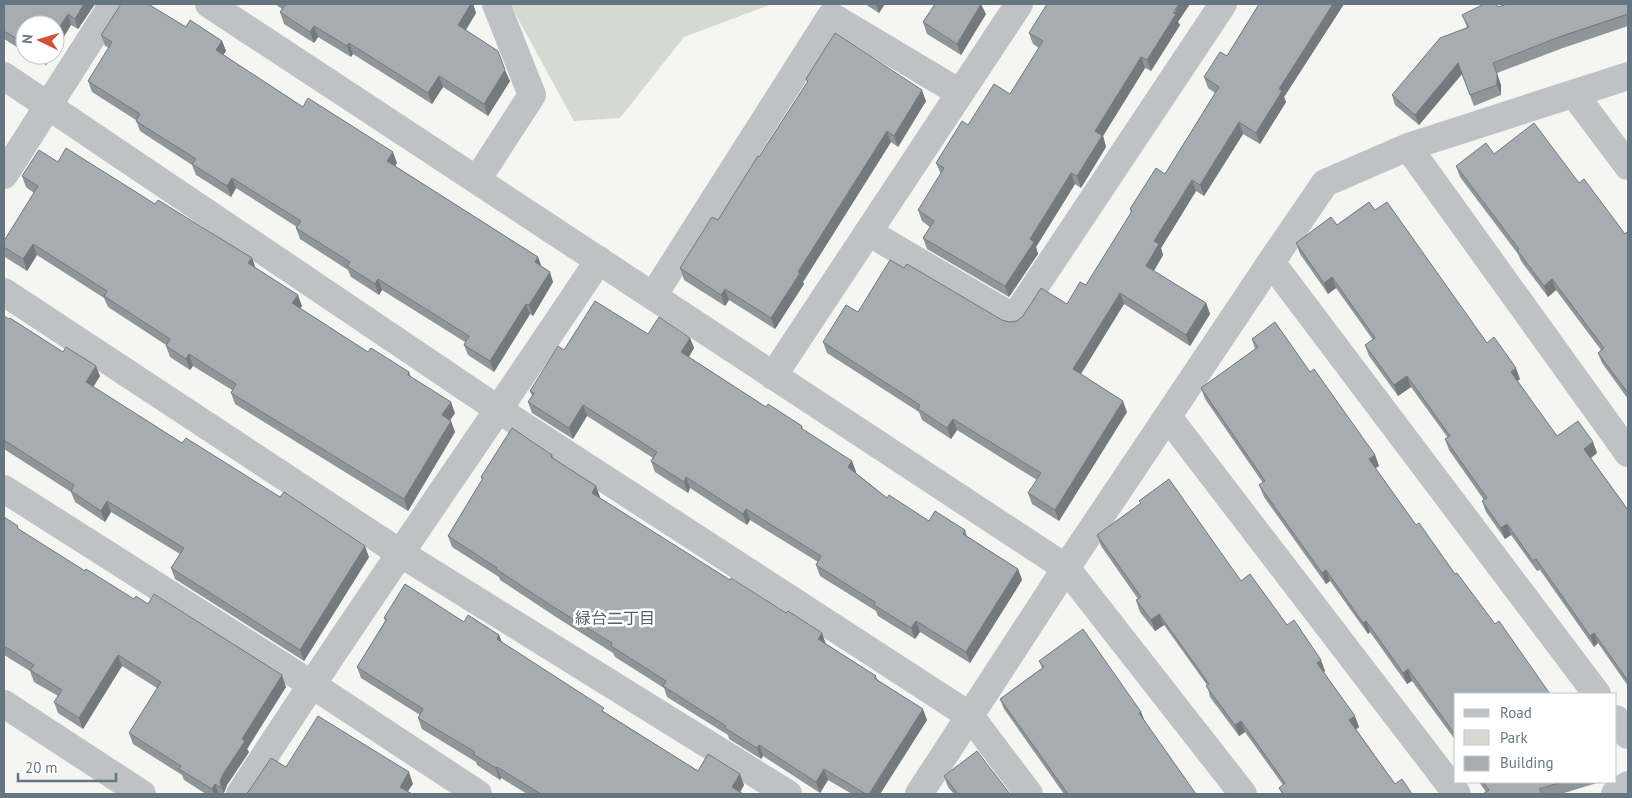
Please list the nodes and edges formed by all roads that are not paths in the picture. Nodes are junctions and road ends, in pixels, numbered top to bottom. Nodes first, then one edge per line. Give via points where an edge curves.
1 (113, 4) edge
2 (210, 4) edge
3 (496, 4) edge
4 (1019, 4) edge
5 (1222, 4) edge
6 (4, 76) edge
7 (1628, 76) edge
8 (960, 93) junction
9 (1574, 94) junction
10 (47, 105) junction
11 (1408, 147) junction
12 (1628, 166) edge
13 (4, 175) edge
14 (477, 180) junction
15 (868, 232) junction
16 (598, 260) junction
17 (1271, 262) junction
18 (4, 292) edge
19 (653, 296) junction
20 (774, 376) junction
21 (499, 410) junction
22 (1168, 416) junction
23 (1628, 453) edge
24 (4, 489) edge
25 (400, 553) junction
26 (1066, 568) junction
27 (311, 684) junction
28 (1596, 693) edge
29 (4, 704) edge
30 (970, 716) junction
31 (1617, 720) edge
32 (1628, 735) edge
33 (1628, 785) edge
34 (142, 794) edge
35 (240, 794) edge
36 (478, 794) edge
37 (788, 794) edge
38 (919, 794) edge
39 (1029, 794) edge
40 (1243, 794) edge
41 (1457, 794) edge
42 (1616, 794) edge

1 - 10 street
2 - 14 street
3 - 14 street via 532,95
4 - 8 street
5 - 15 street via 1014,318
6 - 10 street
7 - 9 street
8 - 15 street
8 - 19 street via 831,16
9 - 11 street
9 - 12 street
10 - 13 street
10 - 21 street
11 - 17 street via 1325,183
11 - 23 street
14 - 16 street
15 - 20 street
16 - 19 street
16 - 21 street
17 - 22 street
17 - 28 street
18 - 25 street
19 - 20 street
20 - 26 street
21 - 25 street
21 - 30 street
22 - 26 street
22 - 41 street
24 - 27 street
25 - 27 street
25 - 37 street
26 - 30 street
26 - 40 street
27 - 35 street
27 - 36 street
29 - 34 street
30 - 38 street
30 - 39 street
31 - 32 street
33 - 42 street

